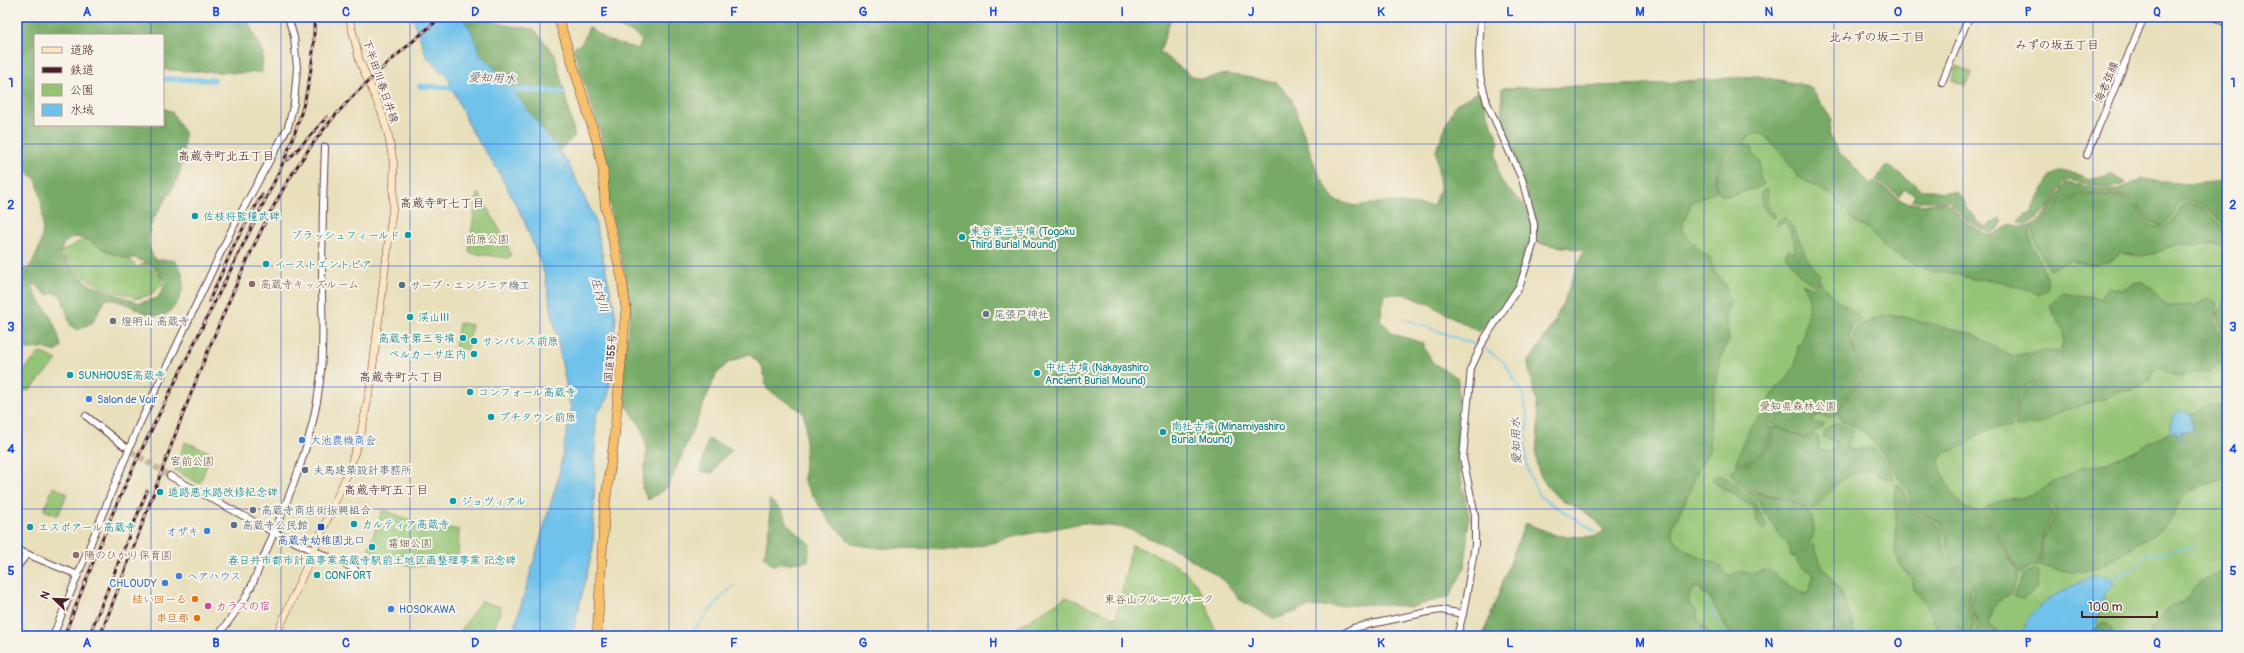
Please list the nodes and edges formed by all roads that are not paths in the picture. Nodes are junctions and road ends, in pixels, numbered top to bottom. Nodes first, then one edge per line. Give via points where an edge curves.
1 (288, 17) edge
2 (350, 17) edge
3 (558, 17) edge
4 (1481, 17) edge
5 (1969, 17) edge
6 (2144, 17) edge
7 (2214, 17) edge
8 (2227, 23) edge
9 (1942, 82) dead end
10 (325, 147) dead end
11 (2087, 155) dead end
12 (86, 416) dead end
13 (124, 446) tunnel mouth
14 (170, 476) tunnel mouth
15 (273, 532) junction
16 (17, 550) edge
17 (314, 550) junction
18 (27, 554) junction
19 (17, 566) edge
20 (355, 569) dead end
21 (78, 575) junction
22 (1463, 614) junction
23 (53, 636) edge
24 (218, 636) edge
25 (276, 636) edge
26 (597, 636) edge
27 (1340, 636) edge
28 (1457, 636) edge

1 - 21 street via 294,37 297,68 294,103 288,127 231,231 141,420
2 - 17 main road, 下半田川春日井線 via 360,62 380,107 388,134 395,188 370,389 361,433 349,470
3 - 26 highway, 国道155号 via 597,142 603,170 605,205 622,279 625,304 618,403 605,505
4 - 22 street via 1480,64 1487,103 1522,179 1534,224 1534,242 1520,285 1485,338 1471,368 1463,458 1475,516 1475,545
5 - 9 street
6 - 11 street, 海老弦線
7 - 8 street
10 - 15 street via 320,381 305,452
12 - 13 street
14 - 15 street
15 - 17 street
15 - 24 street via 244,600
16 - 18 street
17 - 20 street
17 - 25 main road, 下半田川春日井線
18 - 19 street
18 - 21 street
21 - 23 street
22 - 27 street via 1441,610 1428,612 1353,628
22 - 28 street

